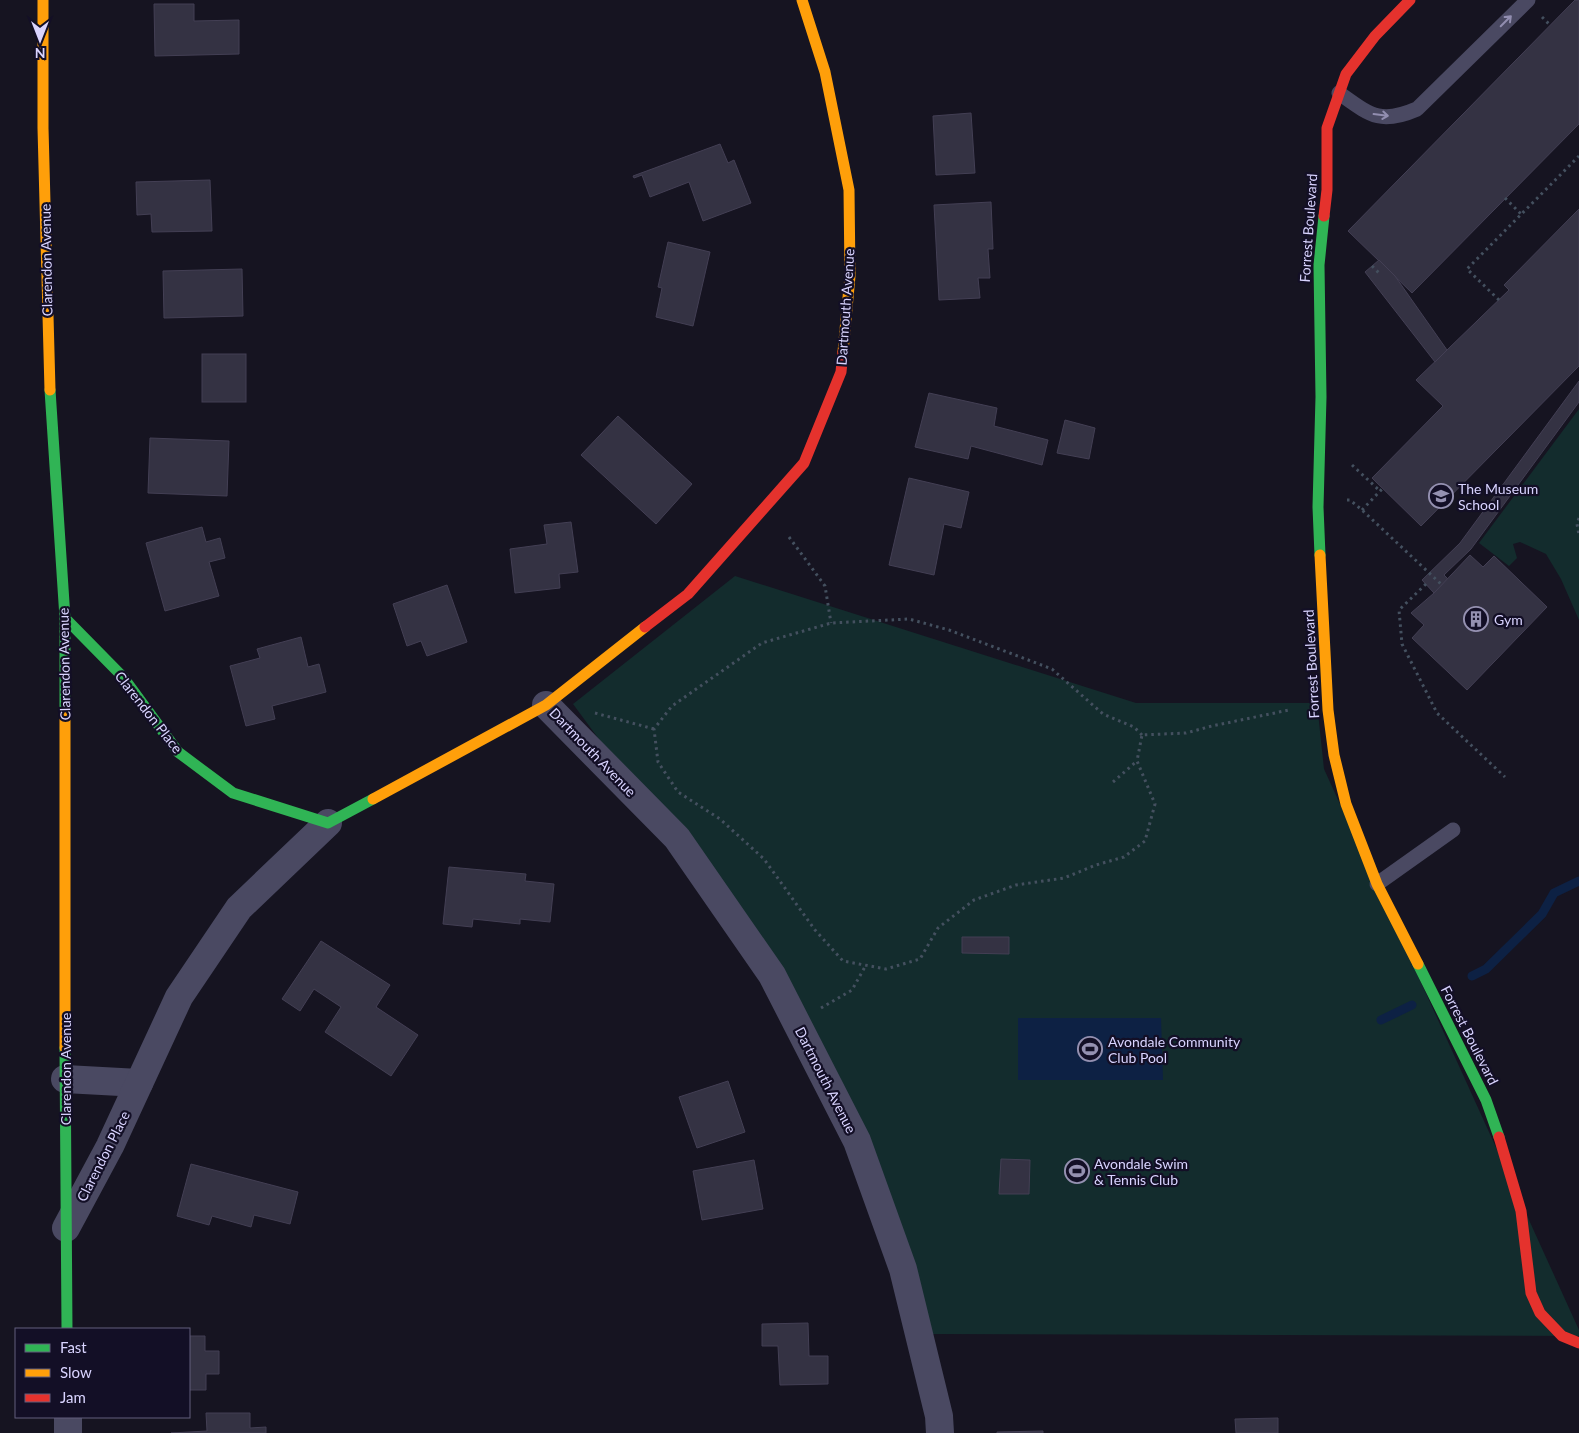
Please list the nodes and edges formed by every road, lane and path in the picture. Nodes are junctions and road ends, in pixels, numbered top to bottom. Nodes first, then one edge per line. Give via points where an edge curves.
1 (42, 0) edge
2 (802, 0) edge
3 (1410, 0) edge
4 (1528, 0) edge
5 (1538, 13) dead end
6 (1550, 25) dead end
7 (1339, 93) junction
8 (1579, 156) edge
9 (1505, 198) dead end
10 (1521, 214) junction
11 (1372, 266) dead end
12 (1379, 274) dead end
13 (1499, 300) dead end
14 (1352, 465) dead end
15 (1342, 500) dead end
16 (1362, 510) junction
17 (1579, 518) edge
18 (1579, 535) edge
19 (788, 536) dead end
20 (1426, 584) dead end
21 (1442, 585) dead end
22 (64, 618) junction
23 (831, 623) junction
24 (546, 704) junction
25 (1289, 710) dead end
26 (596, 713) dead end
27 (654, 729) junction
28 (1142, 735) junction
29 (1137, 762) junction
30 (1505, 777) dead end
31 (1114, 782) dead end
32 (328, 823) junction
33 (1453, 830) dead end
34 (1378, 884) junction
35 (866, 965) junction
36 (795, 1022) junction
37 (65, 1079) junction
38 (139, 1083) junction
39 (66, 1228) junction
40 (67, 1328) edge
41 (1579, 1343) edge
42 (68, 1418) edge
43 (68, 1433) edge
44 (940, 1433) edge

1 - 22 street, Clarendon Avenue via 49,373
2 - 24 street, Dartmouth Avenue via 825,72 849,190 850,276 841,372 804,463 688,594
3 - 7 street, Forrest Boulevard via 1346,74
7 -> 4 lane via 1366,112 1380,117 1401,116 1417,109
5 - 6 path
7 - 34 street, Forrest Boulevard via 1327,128 1327,190 1319,265 1322,396 1318,516 1328,710 1334,755 1346,804
8 - 10 path
9 - 10 path
10 - 13 path via 1467,269
11 - 12 path
14 - 16 path via 1382,489
15 - 16 path via 1350,500
16 - 21 path
17 - 18 path
19 - 23 path via 825,586
20 - 30 path via 1399,610 1402,644 1437,713
22 - 32 street, Clarendon Place via 123,676 178,752 233,793
22 - 37 street, Clarendon Avenue
23 - 27 path via 762,643 672,706
23 - 28 path via 909,619 949,630 1052,669 1103,714 1134,727
24 - 32 street, Clarendon Place
24 - 36 street, Dartmouth Avenue via 677,838 772,975
25 - 28 path via 1186,733
26 - 27 path
27 - 35 path via 658,762 678,792 720,819 764,860 842,961
28 - 29 path
29 - 31 path
29 - 35 path via 1155,804 1145,841 1124,856 1064,878 1016,885 974,900 938,928 920,959 886,969
32 - 38 street, Clarendon Place via 239,908 180,996
33 - 34 lane
34 - 41 street, Forrest Boulevard via 1486,1100 1521,1211 1531,1293 1540,1313 1562,1336
35 - 36 path via 852,990
36 - 44 street, Dartmouth Avenue via 857,1141 903,1269 939,1416
37 - 38 street
37 - 39 street, Clarendon Avenue
38 - 39 street, Clarendon Place
39 - 40 street, Clarendon Avenue
42 - 43 street

